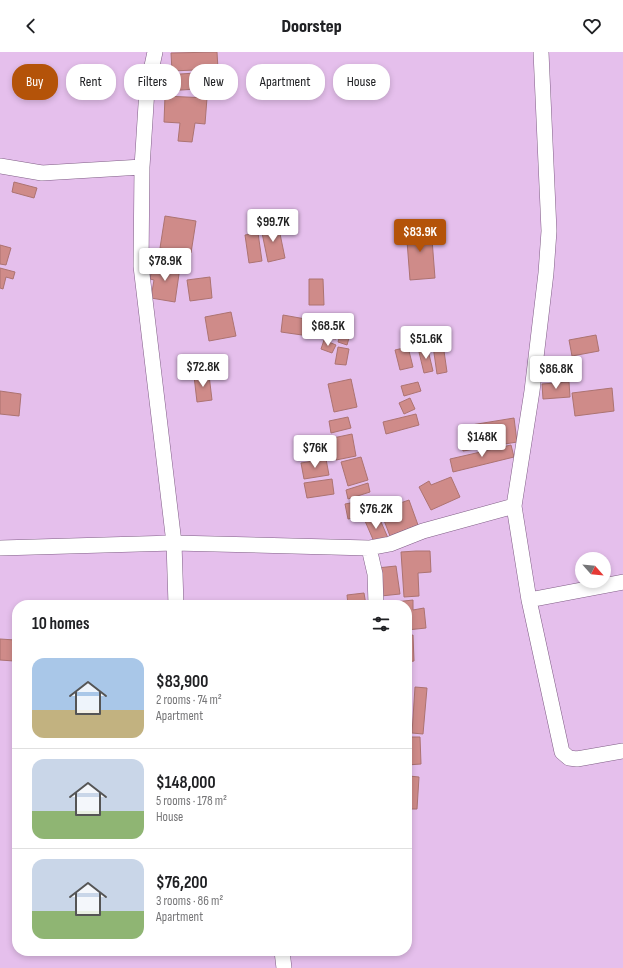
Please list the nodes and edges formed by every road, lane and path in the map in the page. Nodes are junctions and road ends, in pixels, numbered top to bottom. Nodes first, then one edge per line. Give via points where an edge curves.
1 (155, 52) edge
2 (540, 52) edge
3 (0, 166) edge
4 (142, 167) junction
5 (514, 506) junction
6 (174, 543) junction
7 (0, 548) edge
8 (369, 548) junction
9 (623, 582) edge
10 (176, 600) edge
11 (376, 600) edge
12 (529, 600) junction
13 (623, 751) edge
14 (283, 956) edge
15 (284, 968) edge

1 - 4 street via 147,89
2 - 5 street via 549,231 532,391
3 - 4 street via 42,173
4 - 6 street via 141,266
5 - 8 street via 390,544
5 - 12 street
6 - 7 street
6 - 8 street
6 - 10 street
8 - 11 street via 375,574
9 - 12 street
12 - 13 street via 562,752 569,758 577,759
14 - 15 street

